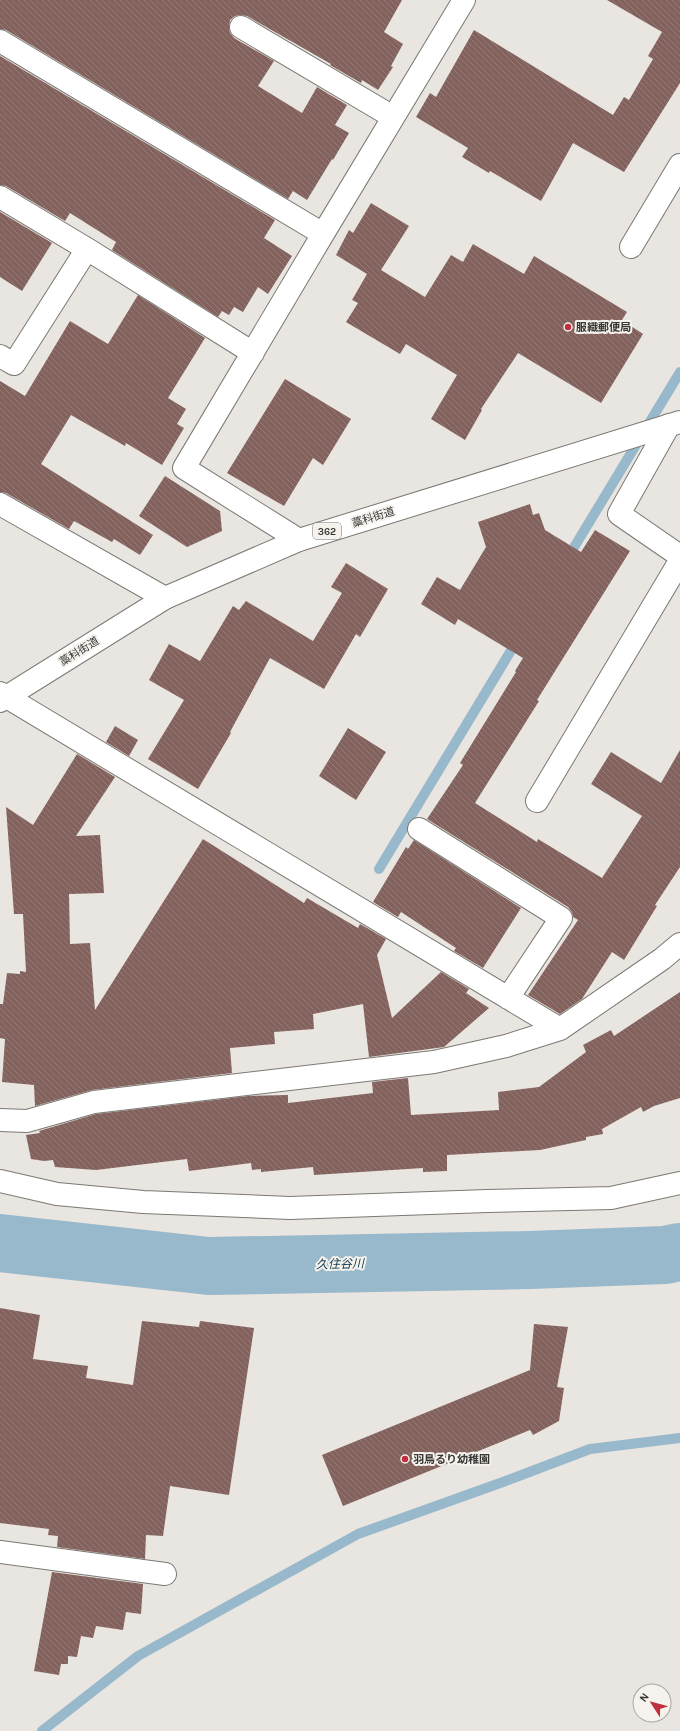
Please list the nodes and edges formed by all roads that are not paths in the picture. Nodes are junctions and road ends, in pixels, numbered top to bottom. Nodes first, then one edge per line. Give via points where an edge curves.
1 (461, 1) edge
2 (241, 27) dead end
3 (0, 41) edge
4 (393, 117) junction
5 (680, 165) edge
6 (0, 197) edge
7 (323, 234) junction
8 (631, 247) dead end
9 (87, 249) junction
10 (253, 353) junction
11 (0, 356) edge
12 (675, 423) edge
13 (0, 504) edge
14 (299, 540) junction
15 (680, 556) edge
16 (680, 561) edge
17 (165, 598) junction
18 (2, 697) edge
19 (537, 801) dead end
20 (418, 829) dead end
21 (680, 944) edge
22 (508, 998) junction
23 (560, 1029) junction
24 (0, 1120) edge
25 (0, 1181) edge
26 (680, 1183) edge
27 (0, 1552) edge
28 (165, 1574) dead end

1 - 4 main road
2 - 4 main road
3 - 7 main road
4 - 7 main road
5 - 8 main road
6 - 9 main road
7 - 10 main road
9 - 10 main road
9 - 11 main road via 14,364
10 - 14 main road via 184,468
12 - 14 main road, 藁科街道 / 362
12 - 15 main road via 618,514
13 - 17 main road
14 - 17 main road, 藁科街道 / 362
16 - 19 main road
17 - 18 main road, 藁科街道 / 362
18 - 22 main road
20 - 22 main road via 561,918
21 - 23 main road
22 - 23 main road
23 - 24 main road via 506,1046 434,1062 94,1102 26,1121
25 - 26 main road via 57,1194 144,1202 290,1208 611,1198
27 - 28 main road

